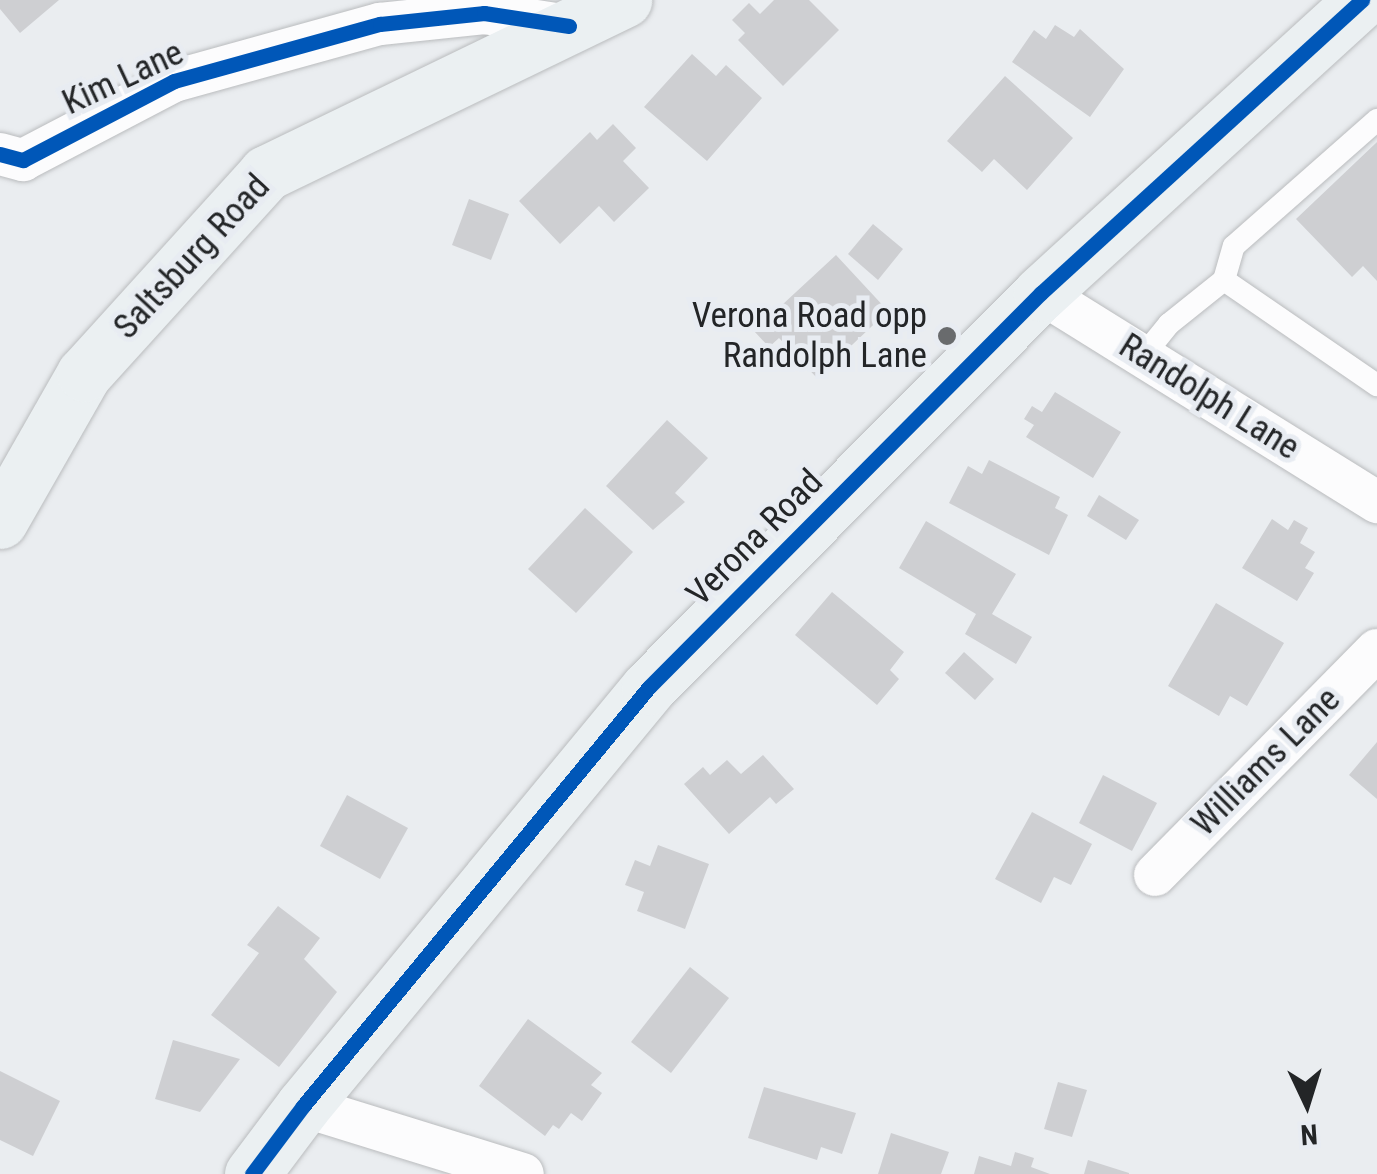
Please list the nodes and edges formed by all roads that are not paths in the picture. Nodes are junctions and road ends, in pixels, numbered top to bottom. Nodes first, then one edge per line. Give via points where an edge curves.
1 (624, 0) edge
2 (1362, 0) edge
3 (569, 26) junction
4 (1377, 120) edge
5 (0, 154) edge
6 (1224, 280) junction
7 (1041, 293) junction
8 (1143, 356) junction
9 (1377, 385) edge
10 (1377, 502) edge
11 (0, 521) edge
12 (1377, 650) edge
13 (1155, 875) dead end
14 (303, 1106) junction
15 (252, 1174) edge
16 (523, 1174) edge

1 - 3 street, Saltsburg Road
2 - 7 street, Verona Road
3 - 5 street, Kim Lane via 484,14 380,24 174,80 23,160
3 - 11 street, Saltsburg Road via 266,172 84,374
4 - 6 lane via 1234,246
6 - 8 lane via 1169,324
6 - 9 lane
7 - 8 street, Randolph Lane
7 - 14 street, Verona Road via 649,687
8 - 10 street, Randolph Lane
12 - 13 street, Williams Lane
14 - 15 street, Verona Road
14 - 16 street

